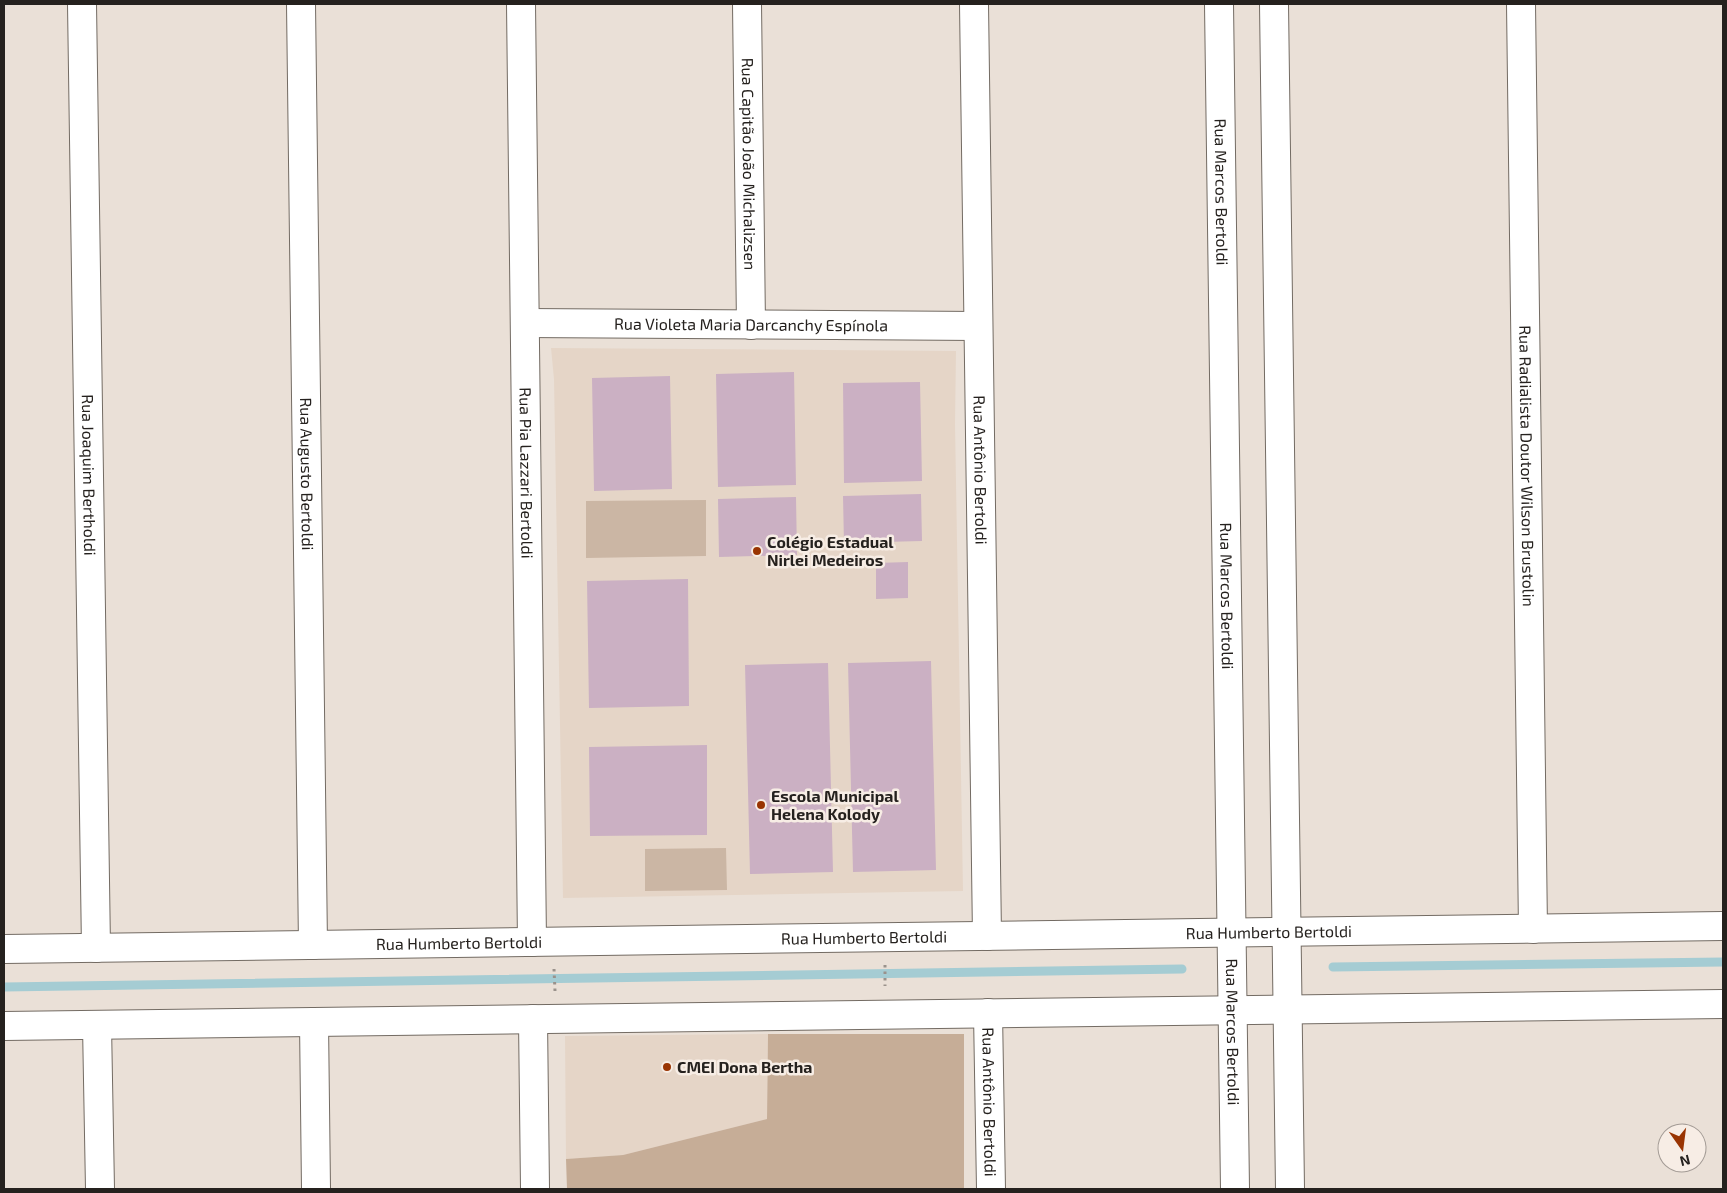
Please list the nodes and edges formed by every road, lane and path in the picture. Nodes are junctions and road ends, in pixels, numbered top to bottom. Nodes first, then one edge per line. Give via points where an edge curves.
1 (82, 4) edge
2 (301, 4) edge
3 (521, 4) edge
4 (747, 4) edge
5 (974, 4) edge
6 (1219, 4) edge
7 (1274, 4) edge
8 (1521, 4) edge
9 (525, 323) junction
10 (751, 325) junction
11 (978, 326) junction
12 (1723, 926) edge
13 (1532, 929) junction
14 (1287, 932) junction
15 (1231, 933) junction
16 (987, 936) junction
17 (884, 937) junction
18 (543, 942) junction
19 (313, 945) junction
20 (96, 948) junction
21 (4, 949) edge
22 (1723, 1004) edge
23 (1288, 1009) junction
24 (1233, 1010) junction
25 (988, 1013) junction
26 (886, 1015) junction
27 (544, 1019) junction
28 (314, 1022) junction
29 (97, 1025) junction
30 (4, 1026) edge
31 (100, 1189) edge
32 (316, 1189) edge
33 (535, 1189) edge
34 (990, 1189) edge
35 (1235, 1189) edge
36 (1290, 1189) edge

1 - 20 street, Rua Joaquim Bertholdi
2 - 19 street, Rua Augusto Bertoldi
3 - 9 street, Rua Pia Lazzari Bertoldi
4 - 10 street, Rua Capitão João Michalizsen
5 - 11 street, Rua Antônio Bertoldi
6 - 15 street, Rua Marcos Bertoldi
7 - 14 street
8 - 13 street, Rua Radialista Doutor Wilson Brustolin
9 - 10 street, Rua Violeta Maria Darcanchy Espínola
9 - 18 street, Rua Pia Lazzari Bertoldi
10 - 11 street, Rua Violeta Maria Darcanchy Espínola
11 - 16 street, Rua Antônio Bertoldi
12 - 13 street, Rua Humberto Bertoldi
13 - 14 street, Rua Humberto Bertoldi
14 - 15 street, Rua Humberto Bertoldi
14 - 23 street
15 - 16 street, Rua Humberto Bertoldi
15 - 24 street, Rua Marcos Bertoldi
16 - 17 street, Rua Humberto Bertoldi
17 - 18 street, Rua Humberto Bertoldi
17 - 26 path
18 - 19 street, Rua Humberto Bertoldi
18 - 27 path
19 - 20 street, Rua Humberto Bertoldi
20 - 21 street, Rua Humberto Bertoldi
22 - 23 street
23 - 24 street
23 - 36 street
24 - 25 street
24 - 35 street, Rua Marcos Bertoldi
25 - 26 street
25 - 34 street, Rua Antônio Bertoldi
26 - 27 street
27 - 28 street
27 - 33 street
28 - 29 street
28 - 32 street
29 - 30 street
29 - 31 street

